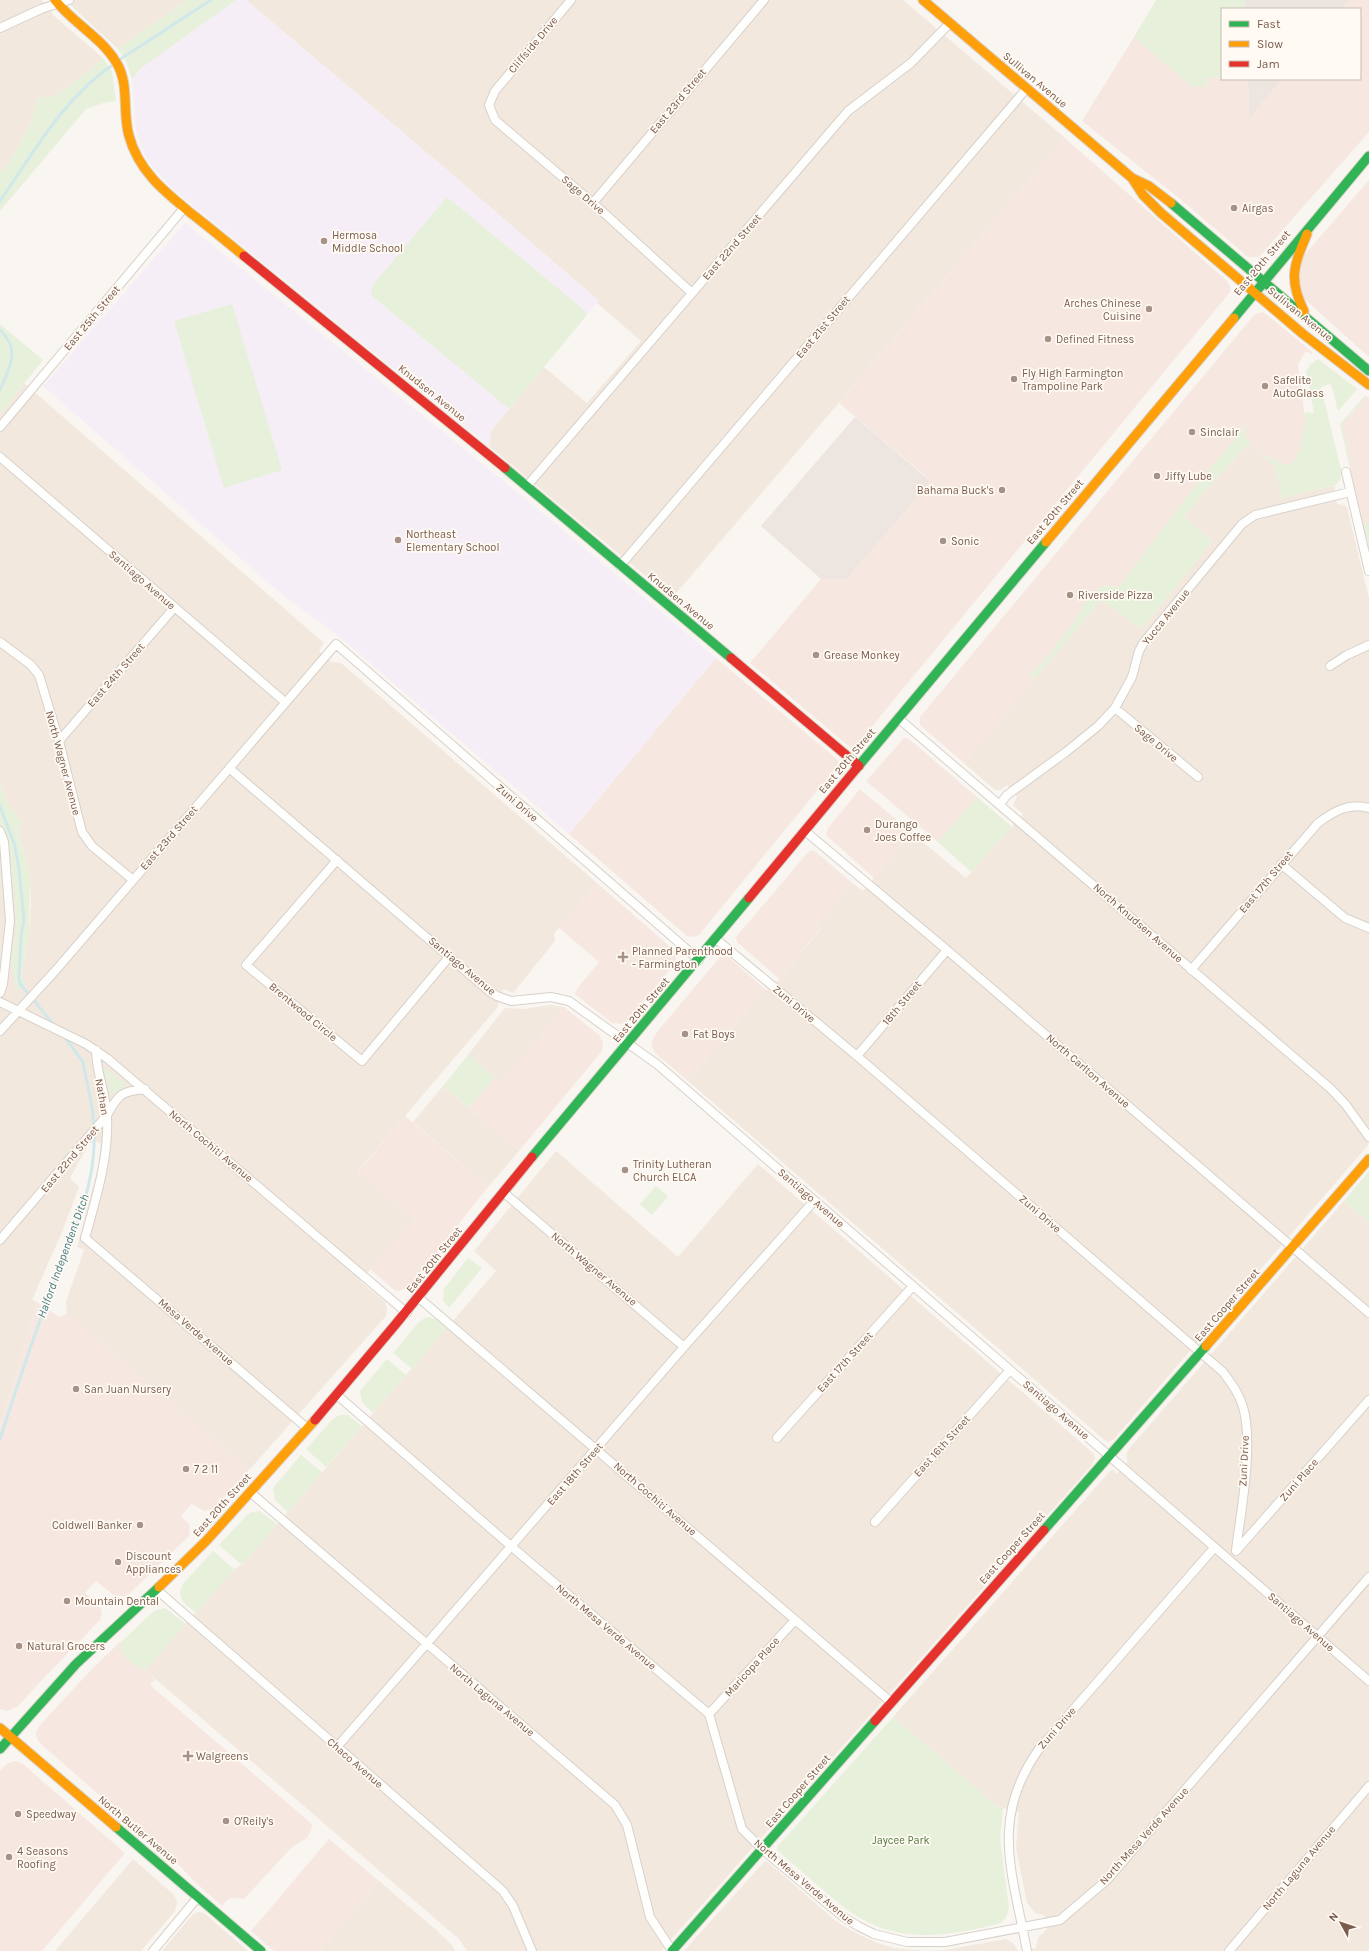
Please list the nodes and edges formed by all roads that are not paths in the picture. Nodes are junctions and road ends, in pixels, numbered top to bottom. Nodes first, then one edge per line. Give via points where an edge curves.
1 (68, 0) edge
2 (571, 0) edge
3 (764, 0) edge
4 (923, 0) edge
5 (56, 2) edge
6 (950, 23) junction
7 (0, 28) edge
8 (1027, 88) junction
9 (495, 91) joint
10 (1369, 156) edge
11 (1132, 178) junction
12 (593, 203) junction
13 (184, 208) junction
14 (1312, 223) junction
15 (1263, 280) junction
16 (1254, 292) junction
17 (692, 293) junction
18 (1309, 319) junction
19 (1369, 371) edge
20 (1369, 385) edge
21 (0, 427) edge
22 (0, 457) edge
23 (1346, 472) dead end
24 (527, 486) junction
25 (1350, 492) junction
26 (620, 566) junction
27 (1369, 571) edge
28 (174, 608) junction
29 (0, 642) edge
30 (336, 644) joint
31 (1369, 645) edge
32 (1330, 666) dead end
33 (286, 702) junction
34 (1115, 708) junction
35 (898, 718) junction
36 (59, 741) junction
37 (859, 766) junction
38 (229, 768) junction
39 (1198, 777) dead end
40 (1000, 804) junction
41 (1369, 808) edge
42 (0, 831) edge
43 (805, 831) junction
44 (337, 860) junction
45 (1281, 864) junction
46 (133, 880) junction
47 (1369, 928) edge
48 (716, 939) junction
49 (947, 950) junction
50 (449, 957) junction
51 (699, 960) junction
52 (1191, 970) junction
53 (0, 994) edge
54 (0, 1002) edge
55 (17, 1012) junction
56 (0, 1031) edge
57 (628, 1044) junction
58 (96, 1050) junction
59 (857, 1056) junction
60 (145, 1089) junction
61 (107, 1115) junction
62 (1369, 1137) edge
63 (1369, 1159) edge
64 (503, 1192) junction
65 (814, 1201) junction
66 (85, 1238) joint
67 (0, 1240) edge
68 (1292, 1248) junction
69 (913, 1286) junction
70 (419, 1298) junction
71 (407, 1313) junction
72 (1369, 1313) edge
73 (684, 1346) junction
74 (1201, 1353) junction
75 (1010, 1370) junction
76 (337, 1395) junction
77 (1369, 1400) edge
78 (307, 1428) junction
79 (777, 1438) dead end
80 (596, 1448) junction
81 (1110, 1456) junction
82 (250, 1492) junction
83 (875, 1522) dead end
84 (512, 1548) junction
85 (1214, 1548) junction
86 (1236, 1550) junction
87 (1228, 1559) junction
88 (1369, 1577) edge
89 (157, 1590) junction
90 (795, 1620) junction
91 (1318, 1637) junction
92 (427, 1644) junction
93 (1369, 1681) edge
94 (891, 1702) junction
95 (709, 1714) junction
96 (0, 1728) edge
97 (10, 1737) junction
98 (338, 1747) junction
99 (0, 1749) edge
100 (1369, 1786) edge
101 (762, 1849) junction
102 (198, 1897) junction
103 (1023, 1927) junction
104 (152, 1951) edge
105 (260, 1951) edge
106 (532, 1951) edge
107 (672, 1951) edge
108 (1027, 1951) edge
109 (1229, 1951) edge

1 - 5 street
2 - 9 street, Cliffside Drive
3 - 12 street, East 23rd Street
4 - 6 main road, Sullivan Avenue
5 - 7 street
5 - 13 main road, Knudsen Avenue via 104,46 117,63 122,77 125,116 132,148 152,181
6 - 8 main road, Sullivan Avenue
6 - 17 street, East 22nd Street via 911,63 848,111
8 - 11 main road, Sullivan Avenue
8 - 26 street, East 21st Street
9 - 12 street, Sage Drive via 489,105 495,120
10 - 14 main road, East 20th Street
11 - 15 main road, Sullivan Avenue via 1152,189
11 - 16 main road, Sullivan Avenue via 1135,188
12 - 17 street, Sage Drive
13 - 21 street, East 25th Street
13 - 24 main road, Knudsen Avenue
14 - 15 main road, East 20th Street
14 - 18 main road via 1297,258 1293,275 1294,292
15 - 16 main road, East 20th Street
15 - 18 main road, Sullivan Avenue
16 - 20 main road, Sullivan Avenue
16 - 35 main road, East 20th Street
17 - 24 street, East 22nd Street
18 - 19 main road, Sullivan Avenue
22 - 28 street, Santiago Avenue
23 - 25 street
24 - 26 main road, Knudsen Avenue
25 - 27 street
25 - 34 street, Yucca Avenue via 1255,515 1242,524 1144,642 1132,677
26 - 37 main road, Knudsen Avenue
28 - 33 street, Santiago Avenue
28 - 36 street, East 24th Street
29 - 36 street, North Wagner Avenue via 31,665 39,675
30 - 33 street, East 23rd Street
30 - 51 street, Zuni Drive
31 - 32 street
33 - 38 street, East 23rd Street
34 - 39 street, Sage Drive
34 - 40 street, Yucca Avenue via 1098,726 1007,795
35 - 37 main road, East 20th Street
35 - 40 street, North Knudsen Avenue
36 - 46 street, North Wagner Avenue via 82,832 92,846
37 - 43 main road, East 20th Street
38 - 44 street, Santiago Avenue
38 - 46 street, East 23rd Street
40 - 52 street, North Knudsen Avenue
41 - 45 street, East 17th Street via 1351,806 1318,823
42 - 53 street via 4,842 10,921
43 - 48 main road, East 20th Street
43 - 49 street, North Carlton Avenue
44 - 50 street, Santiago Avenue
44 - 50 street, Brentwood Circle via 246,965 362,1061
45 - 47 street via 1345,918
45 - 52 street, East 17th Street
46 - 55 street, East 23rd Street
48 - 51 main road, East 20th Street
48 - 59 street, Zuni Drive
49 - 59 street, 18th Street
49 - 68 street, North Carlton Avenue
50 - 57 street, Santiago Avenue via 496,996 511,1001 551,996 569,1001
51 - 57 main road, East 20th Street
52 - 62 street, North Knudsen Avenue via 1331,1089
54 - 55 street, North Cochiti Avenue
55 - 56 street, East 23rd Street
55 - 58 street, North Cochiti Avenue
57 - 64 main road, East 20th Street
57 - 65 street, Santiago Avenue via 658,1066
58 - 60 street, North Cochiti Avenue
58 - 61 street, Nathan via 96,1063
59 - 74 street, Zuni Drive
60 - 61 street, East 22nd Street via 128,1090 115,1100
60 - 71 street, North Cochiti Avenue
61 - 66 street, Nathan via 105,1163
61 - 67 street, East 22nd Street
63 - 68 main road, East Cooper Street
64 - 70 main road, East 20th Street
64 - 73 street, North Wagner Avenue
65 - 69 street, Santiago Avenue
65 - 73 street, East 18th Street
66 - 78 street, Mesa Verde Avenue
68 - 72 street, North Carlton Avenue
68 - 74 main road, East Cooper Street
69 - 75 street, Santiago Avenue
69 - 79 street, East 17th Street
70 - 71 main road, East 20th Street
70 - 80 street, North Cochiti Avenue
71 - 76 main road, East 20th Street
73 - 80 street, East 18th Street
74 - 81 main road, East Cooper Street
74 - 86 street, Zuni Drive via 1223,1372 1236,1389 1243,1408 1247,1435 1245,1476
75 - 81 street, Santiago Avenue
75 - 83 street, East 16th Street
76 - 78 main road, East 20th Street
76 - 84 street, North Mesa Verde Avenue
77 - 86 street, Zuni Place
78 - 82 main road, East 20th Street
80 - 84 street, East 18th Street
80 - 90 street, North Cochiti Avenue
81 - 85 street, Santiago Avenue
81 - 94 main road, East Cooper Street
82 - 89 main road, East 20th Street
82 - 92 street, North Laguna Avenue
84 - 92 street, East 18th Street
84 - 95 street, North Mesa Verde Avenue
85 - 87 street, Santiago Avenue
85 - 103 street, Zuni Drive via 1039,1749 1023,1774 1011,1810 1008,1845
86 - 87 street, Zuni Place
87 - 91 street, Santiago Avenue
88 - 91 street, North Mesa Verde Avenue
89 - 97 main road, East 20th Street via 102,1638
89 - 98 street, Chaco Avenue
90 - 94 street, North Cochiti Avenue
90 - 95 street, Maricopa Place
91 - 93 street, Santiago Avenue
91 - 103 street, North Mesa Verde Avenue via 1107,1880 1060,1920
92 - 98 street, East 18th Street
92 - 107 street, North Laguna Avenue via 615,1805 626,1825 650,1917
94 - 101 main road, East Cooper Street
95 - 101 street, North Mesa Verde Avenue via 742,1829
96 - 97 main road, North Butler Avenue
97 - 99 main road, East 20th Street
97 - 102 main road, North Butler Avenue
98 - 106 street, Chaco Avenue via 503,1891 513,1906
100 - 109 street, North Laguna Avenue
101 - 103 street, North Mesa Verde Avenue via 842,1916 878,1936 907,1942 931,1943
101 - 107 main road, East Cooper Street
102 - 104 street
102 - 105 main road, North Butler Avenue
103 - 108 street, Zuni Drive

